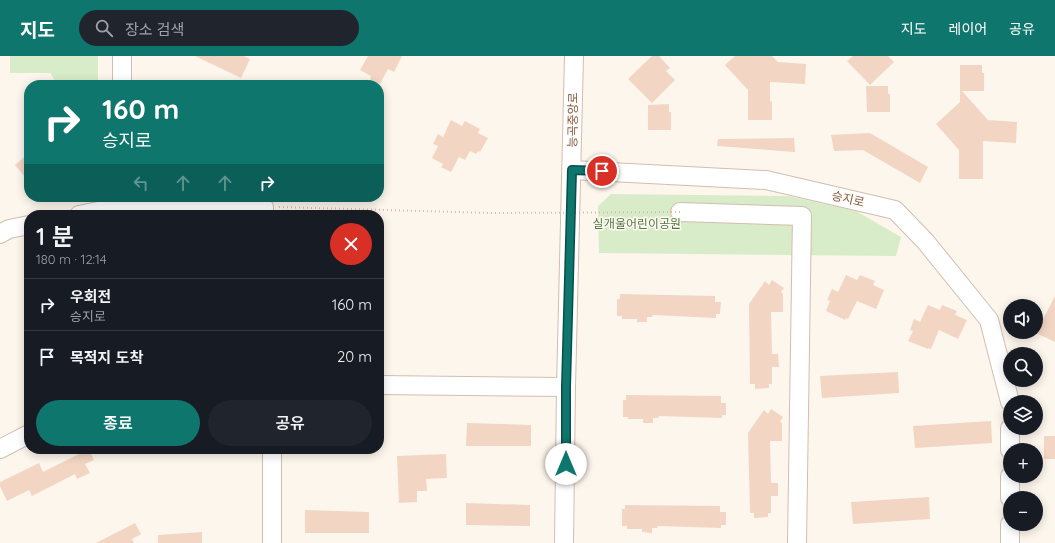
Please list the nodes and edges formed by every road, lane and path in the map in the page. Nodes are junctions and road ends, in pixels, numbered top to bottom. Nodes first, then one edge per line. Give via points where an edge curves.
1 (122, 56) edge
2 (574, 56) edge
3 (122, 80) edge
4 (572, 170) junction
5 (122, 202) edge
6 (96, 210) edge
7 (248, 210) edge
8 (384, 212) edge
9 (680, 212) joint
10 (24, 226) edge
11 (0, 234) edge
12 (384, 385) edge
13 (566, 387) junction
14 (1008, 395) edge
15 (24, 437) edge
16 (0, 449) edge
17 (272, 454) edge
18 (1010, 531) edge
19 (272, 543) edge
20 (564, 543) edge
21 (797, 543) edge
22 (1010, 543) edge

1 - 3 street
2 - 4 street, 능곡중앙로
4 - 13 street, 능곡중앙로
4 - 14 street, 승지로 via 766,180 895,210 925,241 989,320
5 - 6 street
5 - 7 street
8 - 9 path, bridge
9 - 21 street via 802,216
10 - 11 street
12 - 13 street
13 - 20 street, 능곡중앙로
15 - 16 street
17 - 19 street
18 - 22 street

